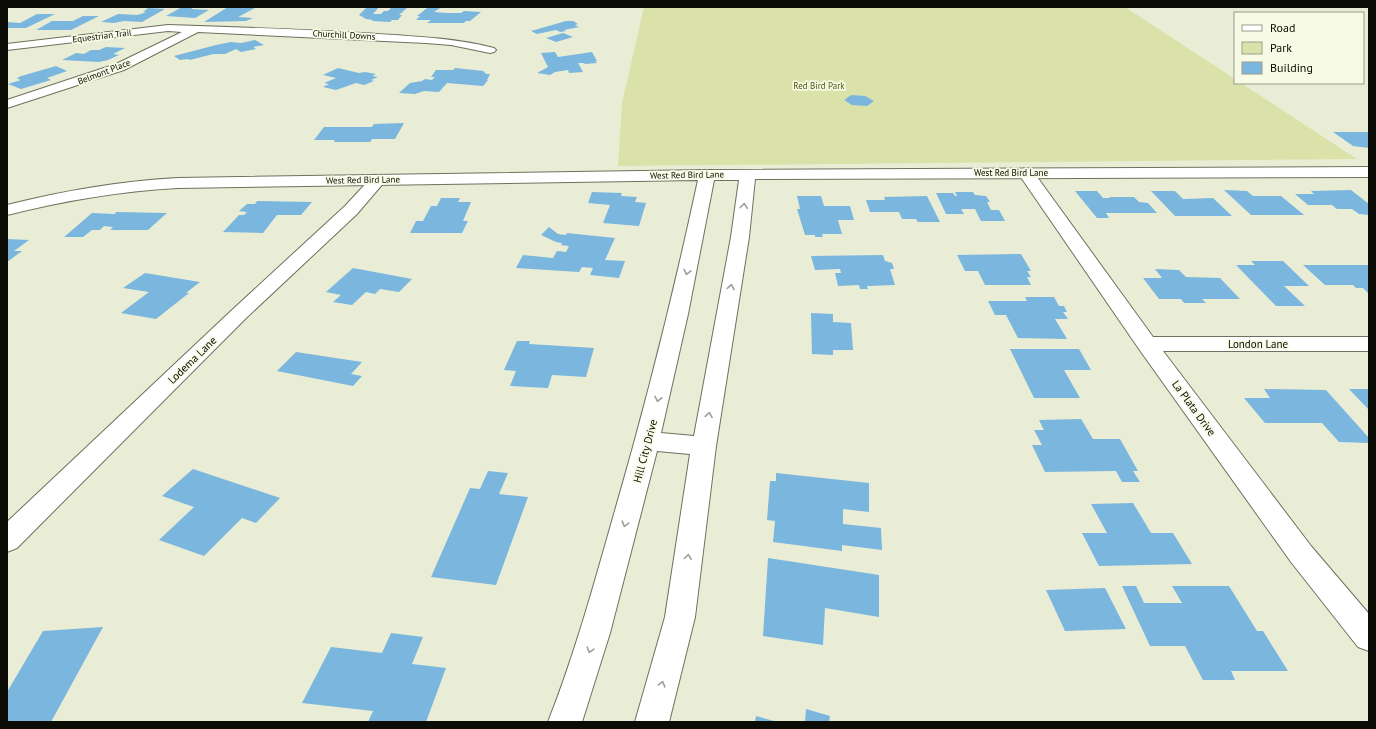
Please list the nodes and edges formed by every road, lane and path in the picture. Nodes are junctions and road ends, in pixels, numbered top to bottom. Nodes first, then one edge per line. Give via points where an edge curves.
1 (197, 28) junction
2 (7, 47) edge
3 (490, 50) dead end
4 (7, 104) edge
5 (1369, 172) edge
6 (1026, 173) junction
7 (707, 175) junction
8 (748, 175) junction
9 (378, 180) junction
10 (7, 210) edge
11 (1147, 344) junction
12 (1369, 344) edge
13 (648, 441) junction
14 (704, 446) junction
15 (7, 540) edge
16 (1369, 637) edge
17 (565, 722) edge
18 (652, 722) edge

1 - 2 street, Equestrian Trail via 153,29
1 - 3 street, Churchill Downs via 426,40
1 - 4 street, Belmont Place via 120,67
5 - 6 street, West Red Bird Lane
6 - 8 street, West Red Bird Lane
6 - 11 street, La Plata Drive
7 - 8 street, West Red Bird Lane
7 - 9 street, West Red Bird Lane
7 -> 13 street, Hill City Drive
14 -> 8 street via 740,237
9 - 10 street, West Red Bird Lane via 152,184
9 - 15 street, Lodema Lane via 351,210 238,315
11 - 12 street, London Lane
11 - 16 street, La Plata Drive via 1301,554
13 - 14 street
13 -> 17 street, Hill City Drive via 581,681
18 -> 14 street via 680,617

